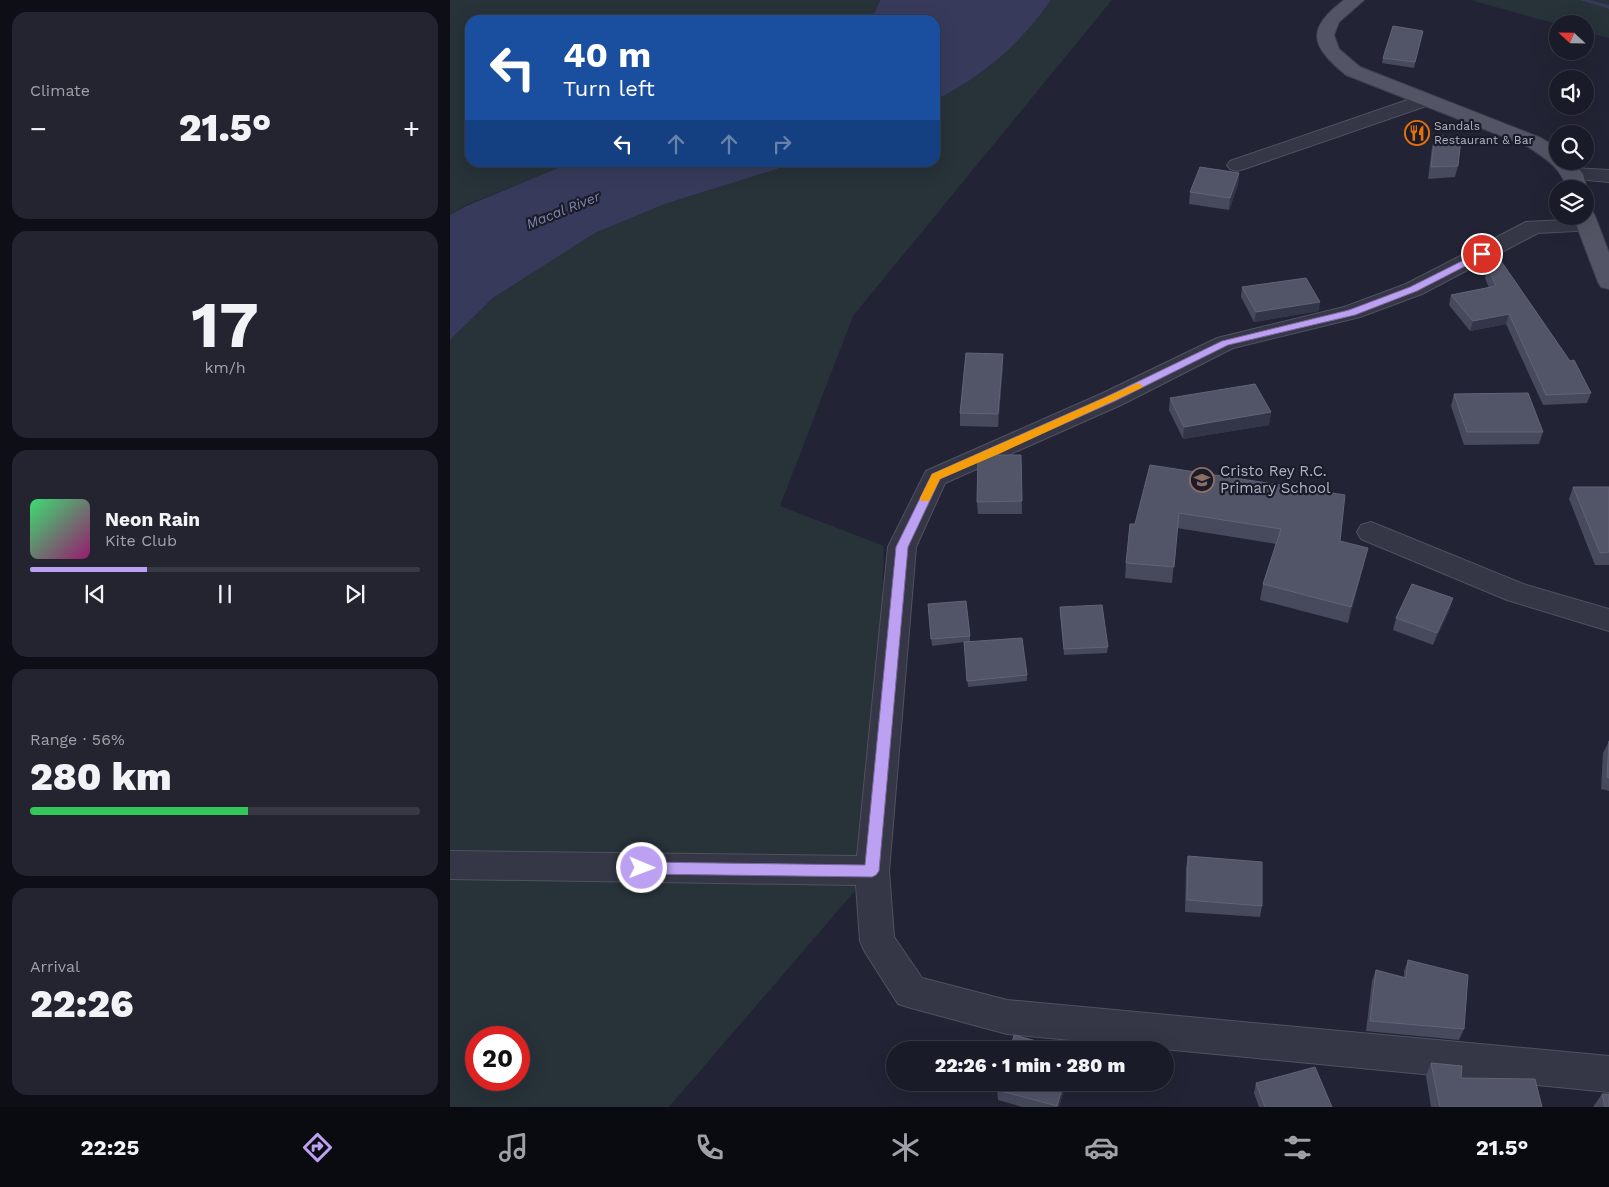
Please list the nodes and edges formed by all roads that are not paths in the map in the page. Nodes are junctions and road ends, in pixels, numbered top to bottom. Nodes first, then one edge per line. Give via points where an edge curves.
1 (1355, 0) edge
2 (1425, 100) junction
3 (1549, 151) edge
4 (1237, 165) dead end
5 (1570, 175) edge
6 (1609, 176) edge
7 (1551, 225) edge
8 (1587, 225) edge
9 (1609, 282) edge
10 (1371, 532) dead end
11 (1609, 620) edge
12 (450, 865) edge
13 (872, 871) junction
14 (1609, 1074) edge

1 - 2 main road via 1329,22 1325,44 1335,58 1353,71
2 - 3 main road via 1527,138
2 - 4 street
5 - 6 street
7 - 13 street via 1534,227 1405,293 1352,312 1225,343 1112,399 935,477 902,547
8 - 9 main road
10 - 11 street via 1517,593
12 - 13 street
13 - 14 street via 877,941 911,992 1007,1017

